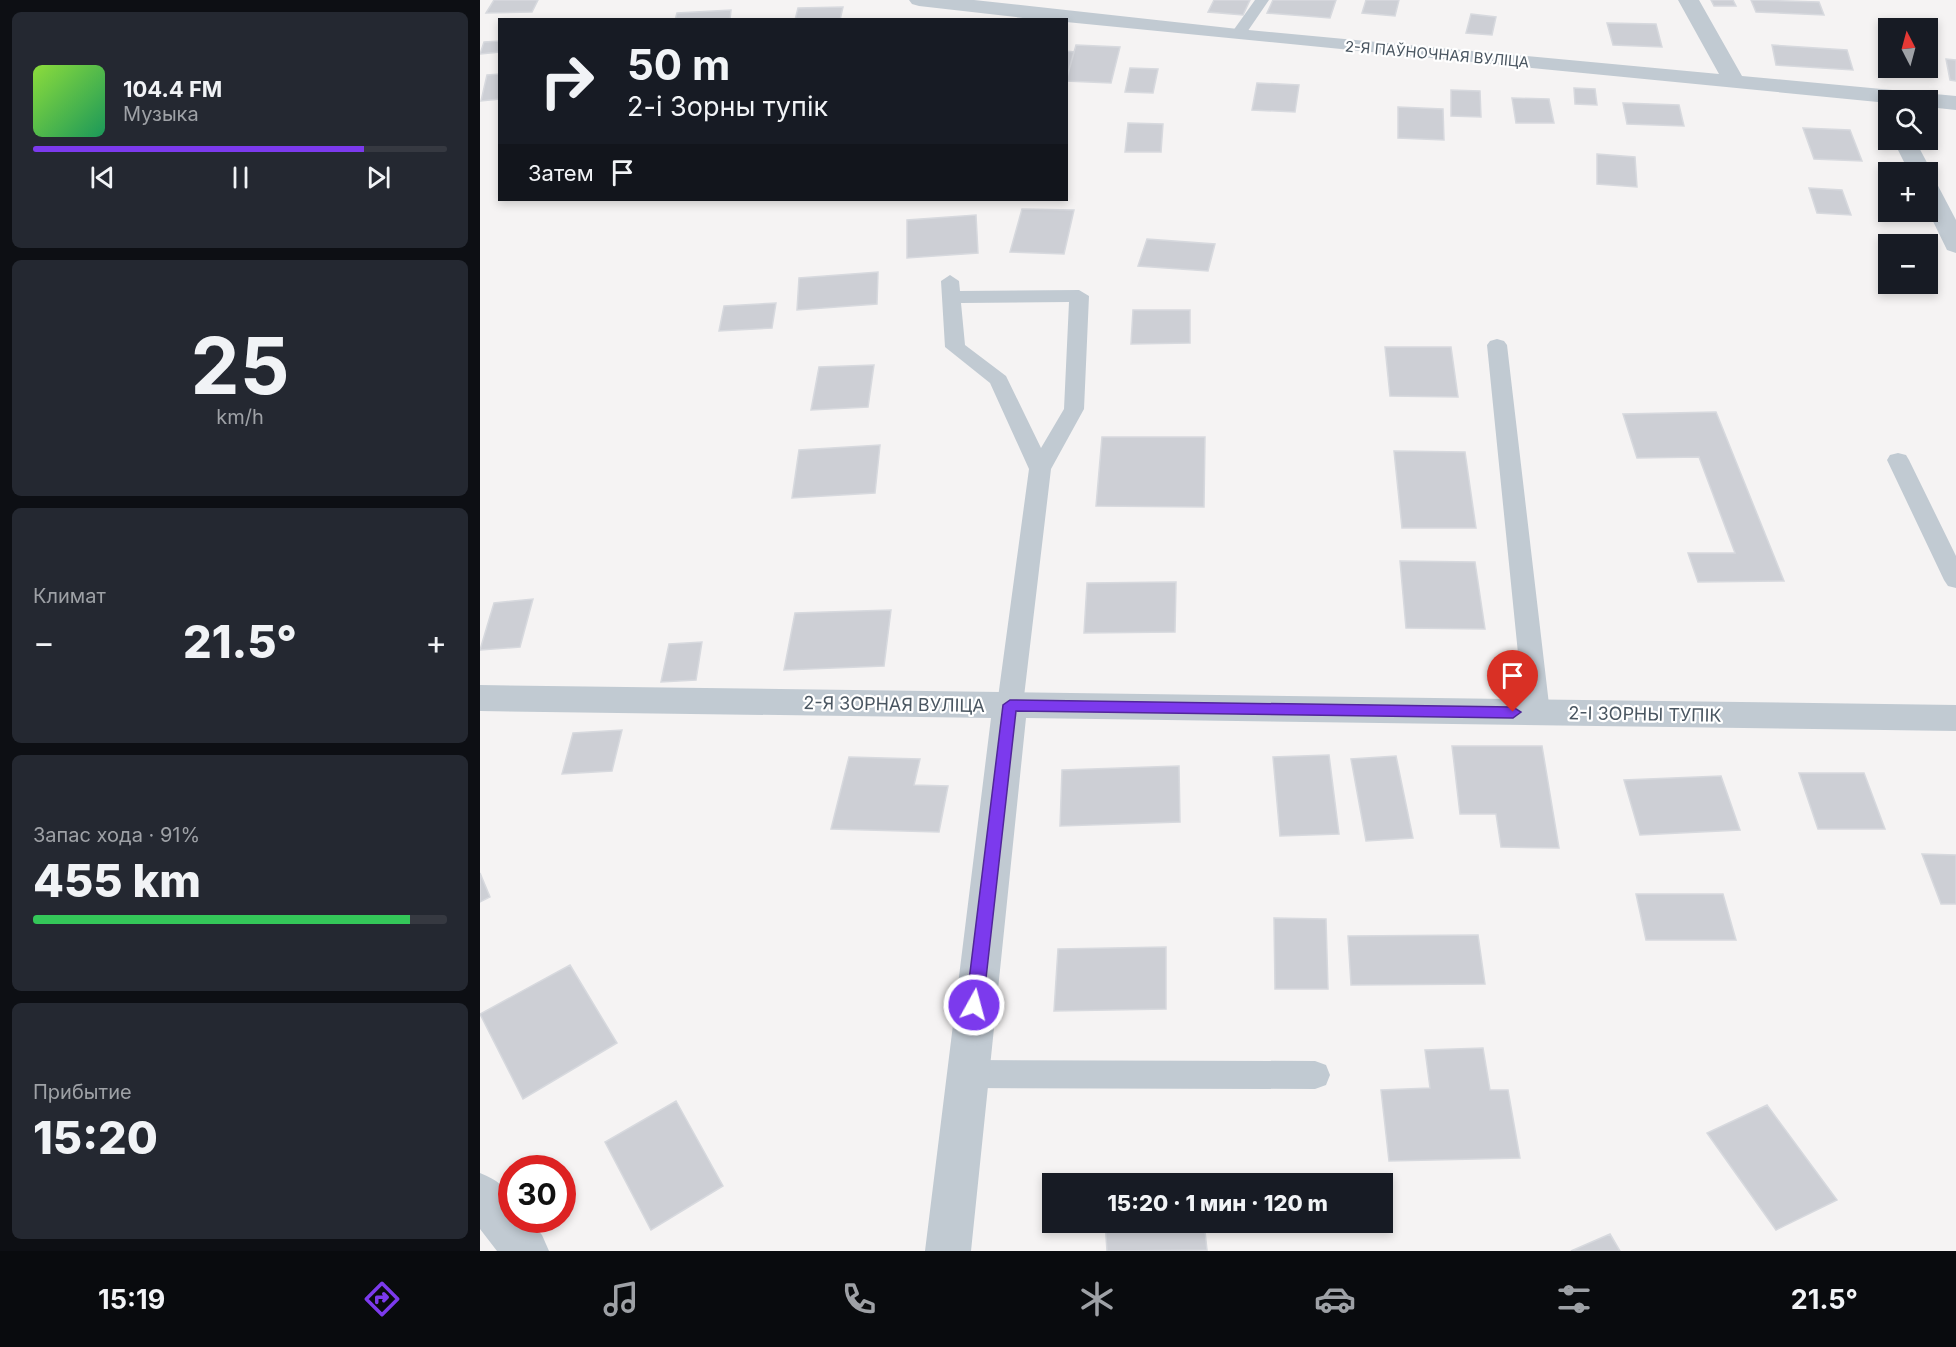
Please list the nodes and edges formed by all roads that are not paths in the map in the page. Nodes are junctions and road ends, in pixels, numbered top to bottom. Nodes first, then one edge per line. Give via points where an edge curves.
1 (919, 0) edge
2 (1262, 0) edge
3 (1688, 0) edge
4 (1238, 35) junction
5 (1735, 83) junction
6 (1878, 101) edge
7 (1938, 103) edge
8 (1956, 103) edge
9 (1938, 208) edge
10 (1956, 245) edge
11 (1497, 345) dead end
12 (1898, 460) dead end
13 (1040, 469) junction
14 (1956, 580) edge
15 (480, 698) edge
16 (1010, 705) junction
17 (1537, 713) junction
18 (1956, 718) edge
19 (966, 1074) junction
20 (1315, 1075) dead end
21 (480, 1194) edge
22 (526, 1251) edge
23 (948, 1251) edge

1 - 4 street, 2-Я ПАЎНОЧНАЯ ВУЛІЦА
2 - 4 lane
3 - 5 street
4 - 5 street, 2-Я ПАЎНОЧНАЯ ВУЛІЦА
5 - 6 street, 2-Я ПАЎНОЧНАЯ ВУЛІЦА
7 - 8 street, 2-Я ПАЎНОЧНАЯ ВУЛІЦА
9 - 10 street
11 - 17 lane
12 - 14 lane
13 - 13 lane via 999,380 954,347 951,289 1079,296 1074,409
13 - 16 lane
15 - 16 street, 2-Я ЗОРНАЯ ВУЛІЦА
16 - 17 street, 2-І ЗОРНЫ ТУПІК
16 - 19 street, 2-Я ЗОРНАЯ ВУЛІЦА
17 - 18 street, 2-І ЗОРНЫ ТУПІК
19 - 20 lane
19 - 23 street, 2-Я ЗОРНАЯ ВУЛІЦА
21 - 22 street

